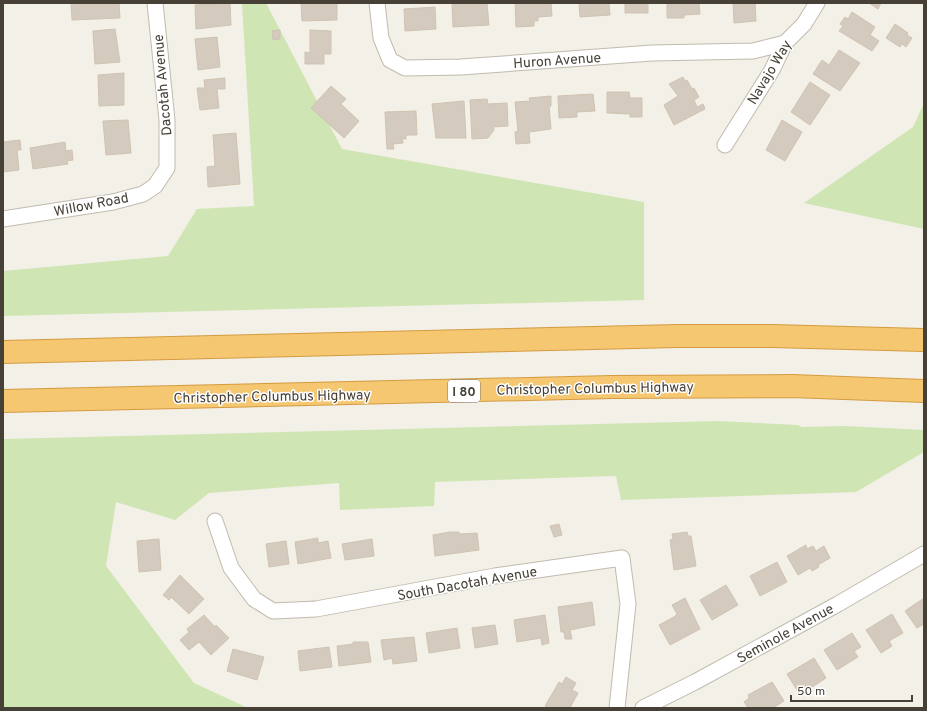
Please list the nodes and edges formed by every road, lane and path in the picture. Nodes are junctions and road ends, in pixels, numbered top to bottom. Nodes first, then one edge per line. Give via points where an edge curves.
1 (155, 3) edge
2 (377, 3) edge
3 (817, 3) edge
4 (785, 43) junction
5 (725, 145) dead end
6 (167, 168) joint
7 (3, 219) edge
8 (924, 340) edge
9 (3, 352) edge
10 (924, 391) edge
11 (3, 402) edge
12 (214, 521) dead end
13 (924, 554) edge
14 (617, 708) edge
15 (643, 708) edge

1 - 6 street, Dacotah Avenue via 167,120
2 - 4 street, Huron Avenue via 381,38 390,60 405,68 461,67 652,53 753,51
3 - 4 street, Navajo Way via 804,24
4 - 5 street, Navajo Way via 772,70
6 - 7 street, Willow Road via 155,186 143,194 113,202
8 - 9 highway via 678,336
10 - 11 highway, Christopher Columbus Highway / I 80 via 792,386 635,386
12 - 14 street, South Dacotah Avenue via 231,568 254,599 273,611 316,609 495,576 622,558 628,604
13 - 15 street, Seminole Avenue via 838,604

